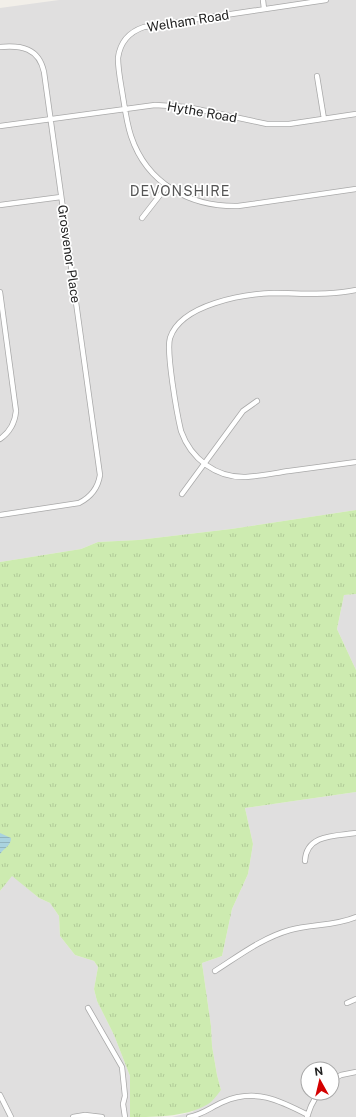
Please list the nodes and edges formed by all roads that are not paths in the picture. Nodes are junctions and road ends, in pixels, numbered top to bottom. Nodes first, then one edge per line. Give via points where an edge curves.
1 (263, 0) edge
2 (326, 0) edge
3 (264, 9) junction
4 (0, 47) edge
5 (317, 76) dead end
6 (125, 108) junction
7 (356, 114) edge
8 (50, 119) junction
9 (324, 119) junction
10 (0, 126) edge
11 (167, 186) junction
12 (356, 189) edge
13 (61, 197) junction
14 (0, 205) edge
15 (142, 218) dead end
16 (356, 290) edge
17 (0, 292) edge
18 (257, 401) dead end
19 (0, 438) edge
20 (356, 462) edge
21 (203, 464) junction
22 (182, 494) dead end
23 (0, 515) edge
24 (356, 833) edge
25 (305, 861) dead end
26 (356, 917) edge
27 (215, 971) dead end
28 (356, 999) edge
29 (347, 1003) dead end
30 (88, 1008) dead end
31 (356, 1072) edge
32 (340, 1076) edge
33 (0, 1095) edge
34 (314, 1101) edge
35 (199, 1116) edge
36 (307, 1116) edge
37 (11, 1117) edge
38 (73, 1117) edge
39 (102, 1117) edge
40 (125, 1117) edge
41 (189, 1117) edge

1 - 3 street
2 - 3 street, Welham Road
3 - 6 street, Welham Road via 144,27 132,33 120,47 118,58
4 - 8 street, Grosvenor Place via 23,47 40,60
5 - 9 street
6 - 8 street, Hythe Road
6 - 9 street, Hythe Road via 155,104 172,105 267,124
6 - 11 street, Welham Road via 137,150 148,168
7 - 9 street, Hythe Road
8 - 10 street, Hythe Road
8 - 13 street, Grosvenor Place
11 - 12 street, Welham Road via 199,202 230,207
11 - 15 street
13 - 14 street
13 - 23 street, Grosvenor Place via 99,481 93,492 82,502
16 - 21 street via 332,294 241,296 216,303 184,319 176,326 170,340 169,351 180,427 191,452
17 - 19 street via 16,411 8,433
18 - 21 street via 243,411
20 - 21 street via 244,477 224,474
21 - 22 street
24 - 25 street via 321,838 313,842
26 - 27 street via 279,934 247,949
28 - 29 street
30 - 40 street via 122,1067
31 - 32 street
33 - 37 street
34 - 36 street
35 - 36 street via 229,1099 252,1096 277,1100
35 - 41 street
38 - 39 street

